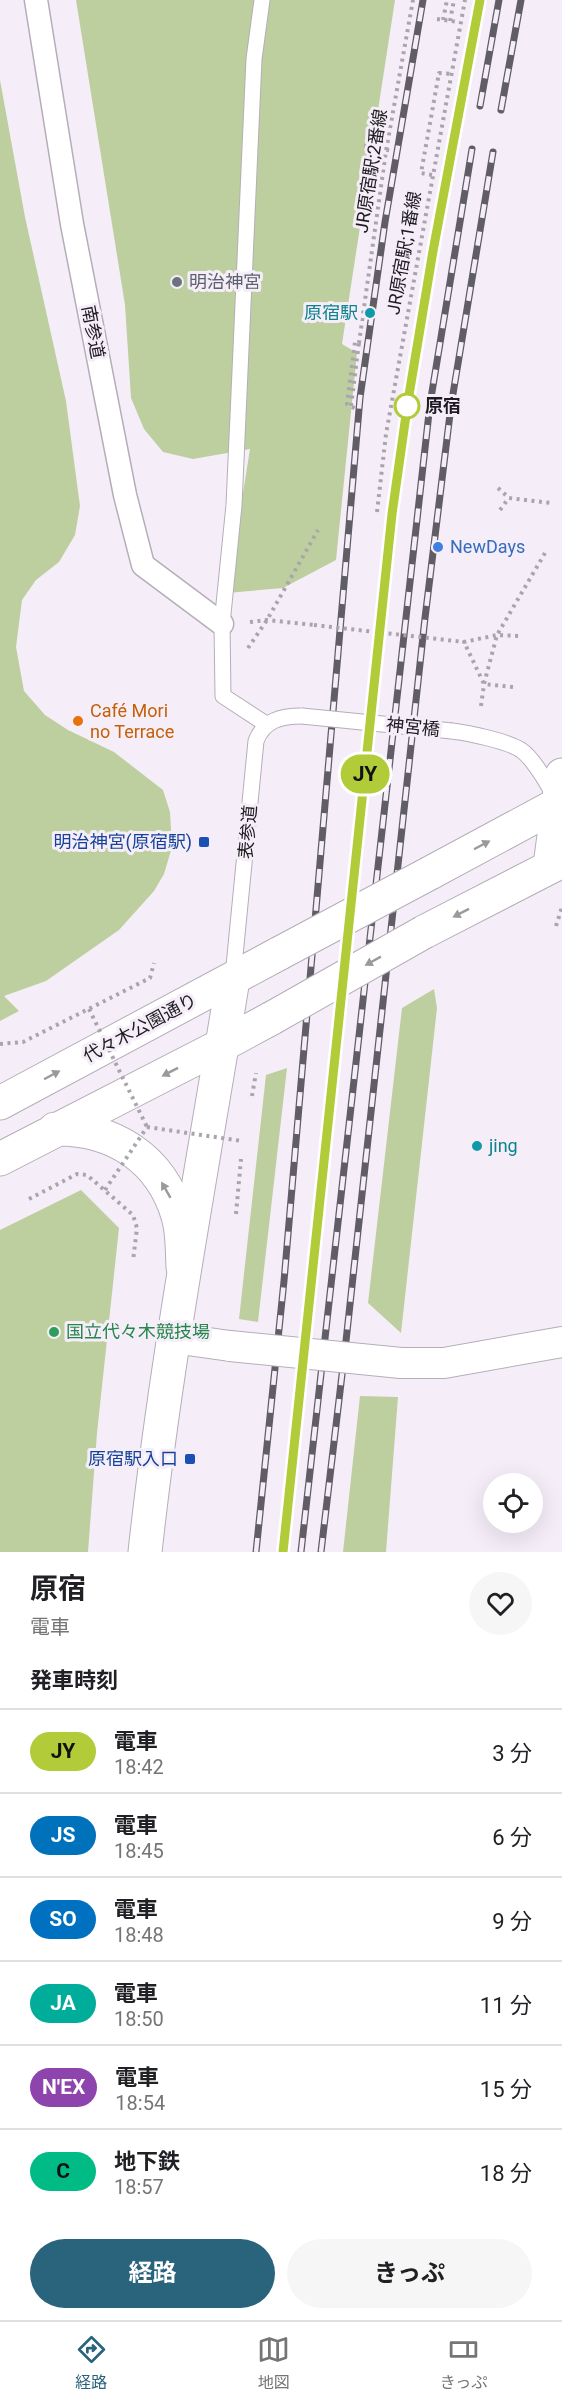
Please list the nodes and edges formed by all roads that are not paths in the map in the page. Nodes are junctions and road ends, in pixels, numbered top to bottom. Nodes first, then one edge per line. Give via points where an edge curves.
1 (36, 0) edge
2 (262, 0) edge
3 (222, 624) junction
4 (266, 724) junction
5 (561, 793) edge
6 (556, 864) edge
7 (233, 979) junction
8 (222, 1045) junction
9 (0, 1103) edge
10 (55, 1130) junction
11 (0, 1159) edge
12 (183, 1267) junction
13 (173, 1338) junction
14 (562, 1341) edge
15 (145, 1552) edge

1 - 3 street, 南参道 via 74,235 142,565
2 - 3 lane via 254,59 234,505
3 - 4 lane via 223,696
4 - 5 lane, 神宮橋, bridge via 282,717 302,716 477,734 521,750
4 - 7 lane, 表参道 via 256,741
5 - 6 main road
7 -> 5 main road, 代々木公園通り, bridge via 430,873
6 -> 8 main road, bridge via 424,932
7 - 8 main road
9 -> 7 main road, 代々木公園通り
8 -> 10 main road
8 - 12 main road
10 - 11 main road
12 -> 10 main road via 178,1217 168,1191 150,1166 126,1145 102,1134
12 - 13 main road
13 - 14 street, bridge via 400,1363 444,1363
13 - 15 main road

